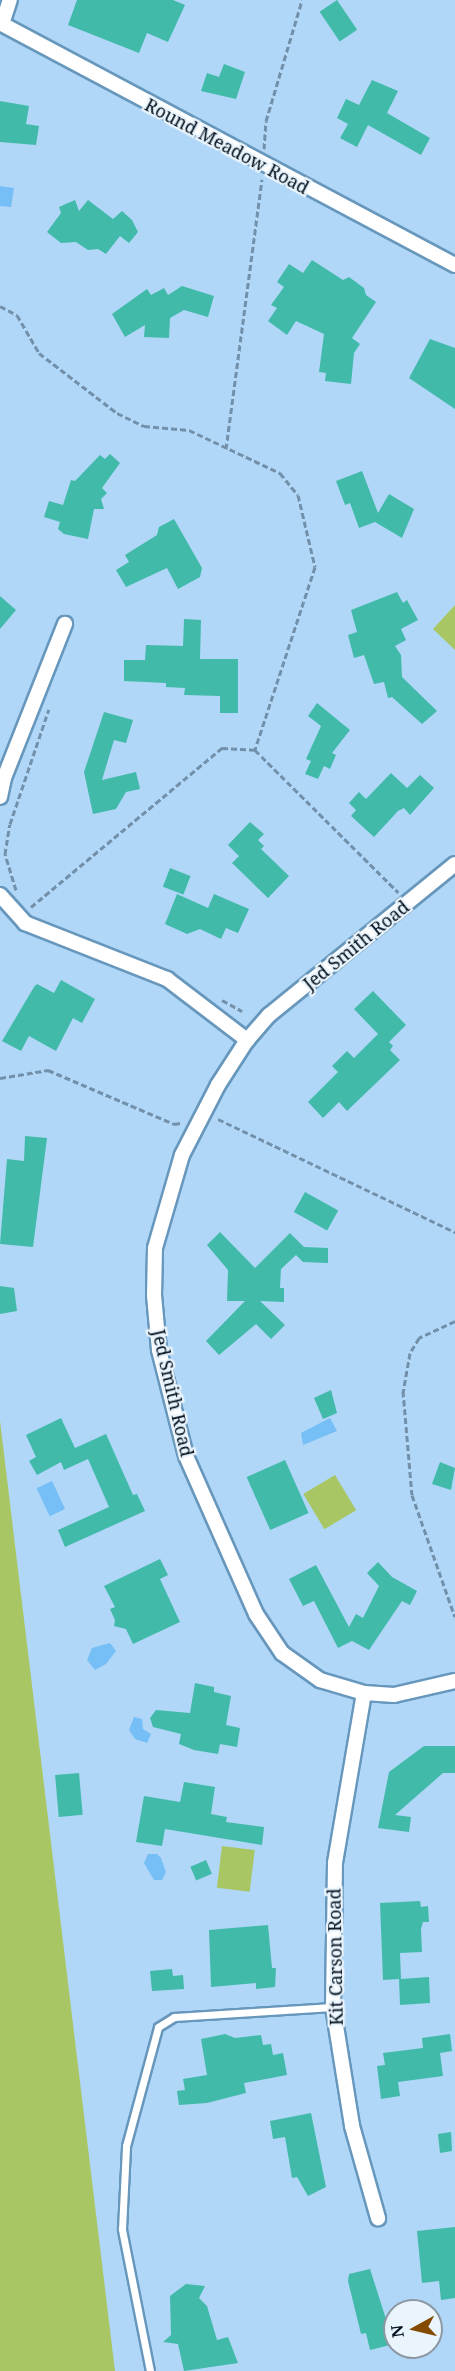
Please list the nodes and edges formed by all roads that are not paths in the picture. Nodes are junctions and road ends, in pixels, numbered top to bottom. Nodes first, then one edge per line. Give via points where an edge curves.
1 (10, 0) edge
2 (1, 23) edge
3 (455, 265) edge
4 (65, 624) dead end
5 (0, 797) edge
6 (455, 864) edge
7 (0, 895) edge
8 (247, 1040) junction
9 (455, 1681) edge
10 (364, 1693) junction
11 (333, 2007) junction
12 (378, 2218) dead end
13 (150, 2371) edge

1 - 2 street
2 - 3 street, Round Meadow Road
4 - 5 street
6 - 8 street, Jed Smith Road via 269,1015
7 - 8 street via 25,923 167,979
8 - 10 street, Jed Smith Road via 182,1155 155,1248 159,1350 180,1437 199,1489 269,1636 300,1668 320,1680
9 - 10 street, Jed Smith Road via 394,1695
10 - 11 street, Kit Carson Road via 335,1863
11 - 12 street, Kit Carson Road via 350,2116
11 - 13 lane via 174,2017 158,2027 126,2146 122,2229

